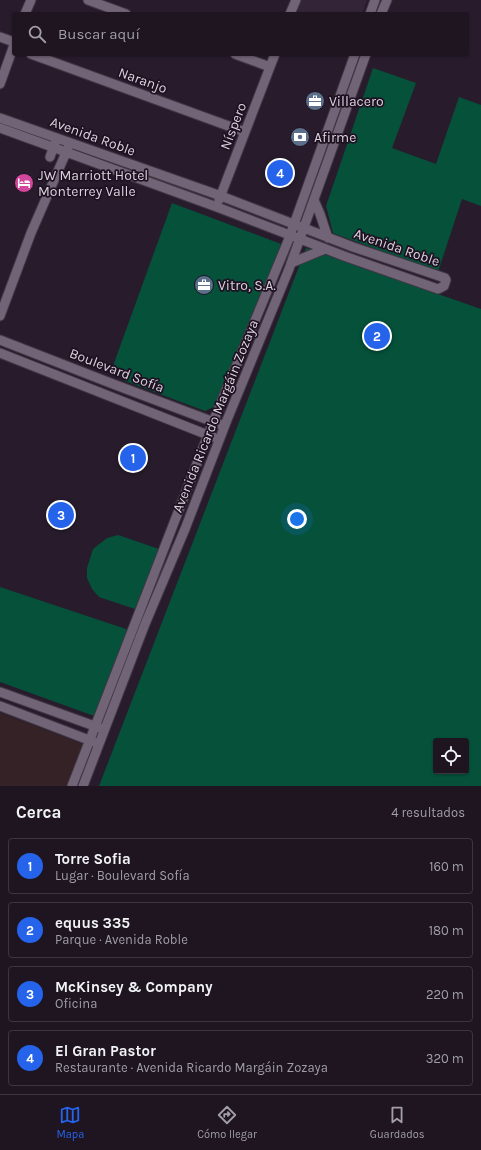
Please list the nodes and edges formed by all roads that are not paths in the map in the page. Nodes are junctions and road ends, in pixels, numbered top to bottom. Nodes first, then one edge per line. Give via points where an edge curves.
1 (30, 0) edge
2 (88, 0) edge
3 (295, 0) edge
4 (375, 0) edge
5 (387, 0) edge
6 (26, 12) edge
7 (121, 12) edge
8 (291, 12) edge
9 (371, 12) edge
10 (383, 12) edge
11 (0, 37) edge
12 (12, 45) edge
13 (12, 51) edge
14 (37, 56) edge
15 (240, 56) edge
16 (274, 56) edge
17 (354, 56) edge
18 (365, 56) edge
19 (270, 67) junction
20 (0, 84) edge
21 (0, 118) edge
22 (0, 128) edge
23 (245, 132) junction
24 (57, 138) junction
25 (70, 143) junction
26 (54, 148) junction
27 (67, 152) junction
28 (50, 157) dead end
29 (221, 196) junction
30 (314, 200) junction
31 (217, 207) junction
32 (294, 224) junction
33 (304, 228) junction
34 (290, 235) junction
35 (328, 238) junction
36 (300, 239) junction
37 (325, 249) junction
38 (394, 261) junction
39 (292, 263) junction
40 (391, 273) junction
41 (0, 316) edge
42 (0, 340) edge
43 (0, 354) edge
44 (213, 422) junction
45 (225, 426) junction
46 (208, 435) junction
47 (220, 439) junction
48 (0, 692) edge
49 (0, 706) edge
50 (96, 726) junction
51 (105, 730) junction
52 (90, 741) junction
53 (100, 745) junction
54 (72, 786) edge
55 (83, 786) edge

1 - 6 street
2 - 7 street
3 - 8 street
4 - 9 street
5 - 10 street
11 - 12 street
13 - 20 street
14 - 23 street, Naranjo
15 - 19 street
16 - 19 street, Níspero
17 - 32 street, Avenida Ricardo Margáin Zozaya
18 - 30 street, Avenida Ricardo Margáin Zozaya
19 - 23 street, Níspero
21 - 24 street, Avenida Roble
22 - 26 street, Avenida Roble
23 - 29 street, Níspero
24 - 25 street, Avenida Roble
24 - 26 street
25 - 27 street
25 - 29 street, Avenida Roble
26 - 27 street, Avenida Roble
26 - 28 street
27 - 31 street, Avenida Roble
27 - 41 street via 31,233
29 - 31 street, Níspero
29 - 32 street, Avenida Roble
30 - 33 street, Avenida Ricardo Margáin Zozaya
30 - 35 street
31 - 34 street, Avenida Roble
32 - 33 street, Avenida Roble
32 - 34 street, Avenida Ricardo Margáin Zozaya
33 - 35 street, Avenida Roble
33 - 36 street, Avenida Ricardo Margáin Zozaya
34 - 36 street, Avenida Roble
34 - 44 street, Avenida Ricardo Margáin Zozaya
35 - 38 street, Avenida Roble
36 - 37 street, Avenida Roble
36 - 39 street, Avenida Ricardo Margáin Zozaya
37 - 39 street
37 - 40 street, Avenida Roble
38 - 40 street
38 - 40 street, Avenida Roble via 446,280 444,286 438,289
39 - 45 street, Avenida Ricardo Margáin Zozaya
42 - 44 street, Boulevard Sofía
43 - 46 street, Boulevard Sofía
44 - 45 street, Boulevard Sofía
44 - 46 street, Avenida Ricardo Margáin Zozaya
45 - 47 street, Avenida Ricardo Margáin Zozaya
46 - 47 street, Boulevard Sofía
46 - 50 street, Avenida Ricardo Margáin Zozaya
47 - 51 street, Avenida Ricardo Margáin Zozaya
48 - 50 street
49 - 52 street
50 - 51 street
50 - 52 street, Avenida Ricardo Margáin Zozaya
51 - 53 street, Avenida Ricardo Margáin Zozaya
52 - 53 street
52 - 54 street, Avenida Ricardo Margáin Zozaya
53 - 55 street, Avenida Ricardo Margáin Zozaya

